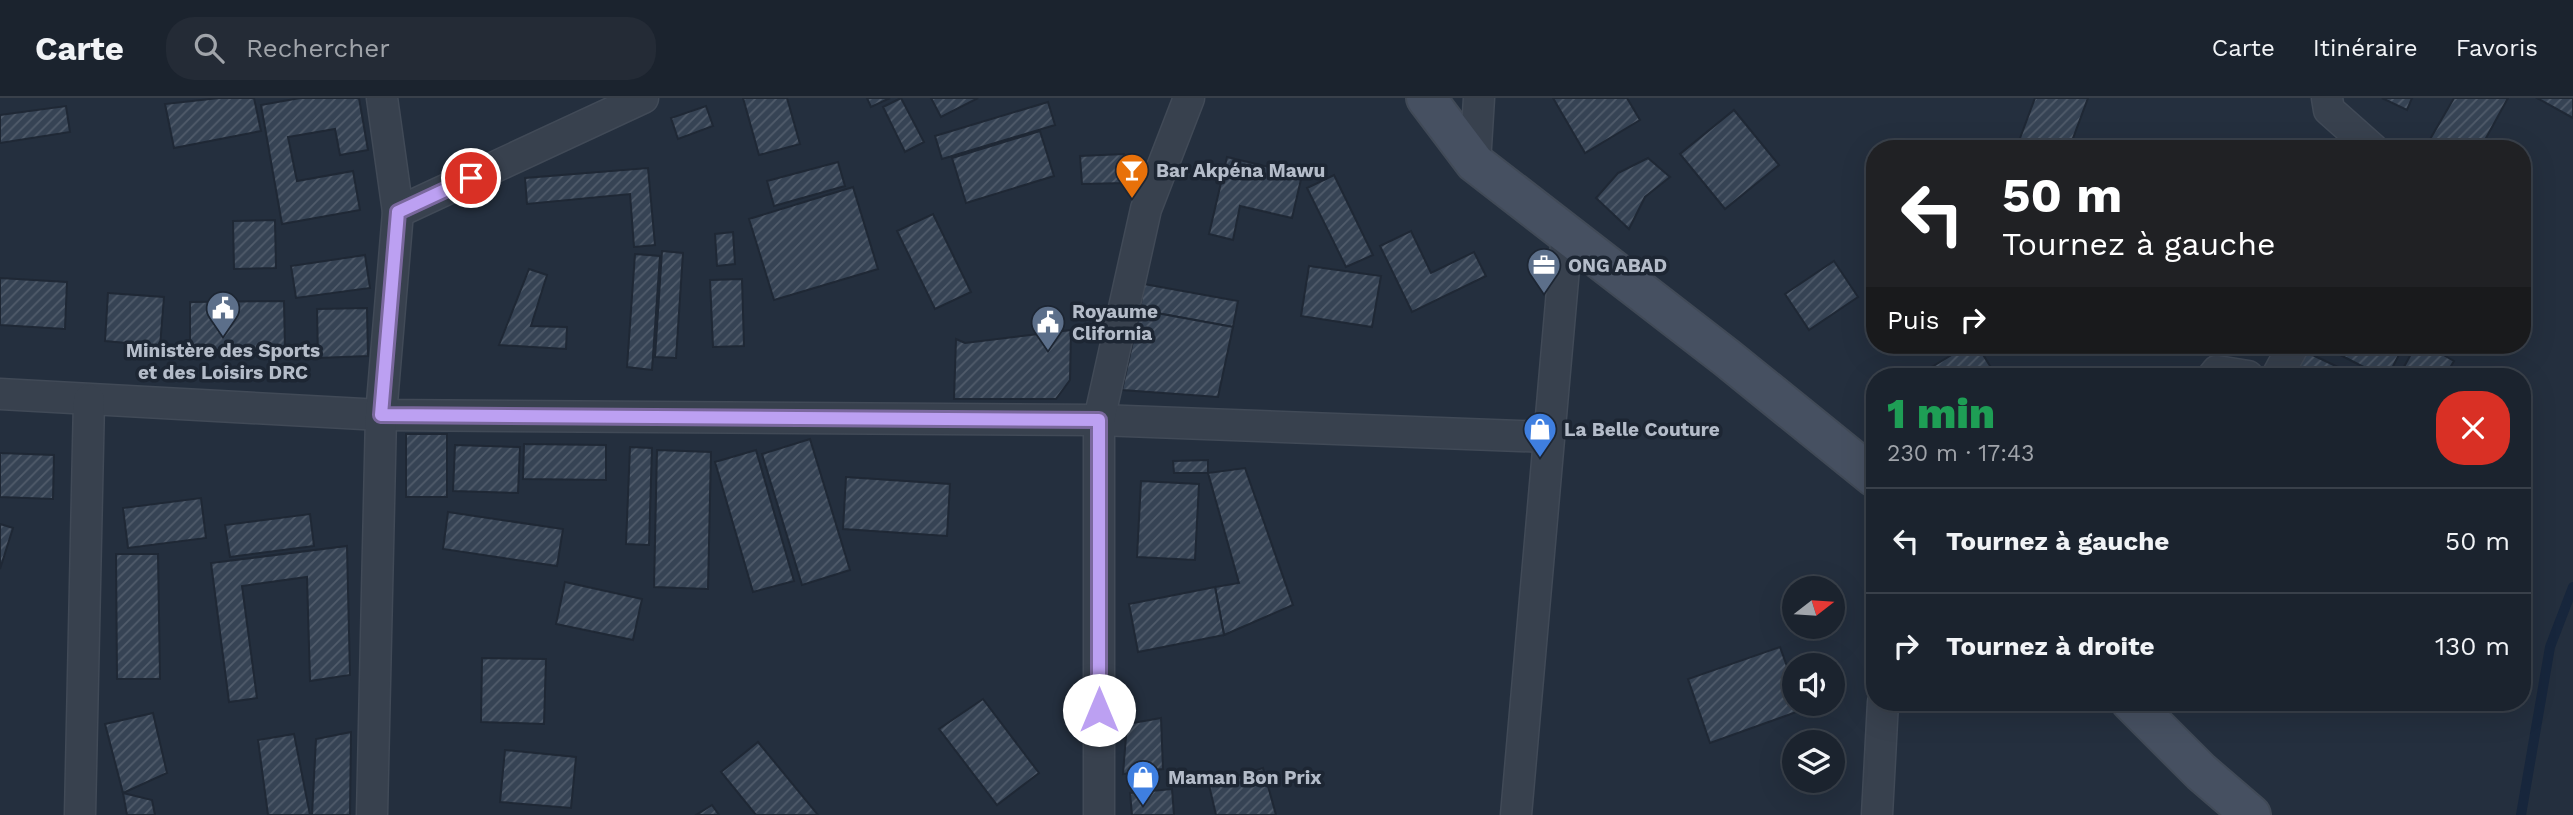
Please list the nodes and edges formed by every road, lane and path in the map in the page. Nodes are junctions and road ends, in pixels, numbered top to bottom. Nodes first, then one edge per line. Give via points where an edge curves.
1 (382, 98) edge
2 (643, 98) edge
3 (1189, 98) edge
4 (1426, 98) edge
5 (1479, 98) edge
6 (2327, 98) edge
7 (2363, 140) edge
8 (1475, 163) junction
9 (398, 212) junction
10 (1567, 234) junction
11 (0, 394) edge
12 (89, 400) junction
13 (381, 415) junction
14 (1099, 420) junction
15 (1548, 437) junction
16 (1866, 470) edge
17 (1883, 711) edge
18 (2140, 711) edge
19 (80, 815) edge
20 (372, 815) edge
21 (1099, 815) edge
22 (1516, 815) edge
23 (1877, 815) edge
24 (2251, 815) edge

1 - 9 street
2 - 9 street
3 - 14 street via 1146,209
4 - 8 main road
5 - 8 street
6 - 7 street via 2329,110
8 - 10 main road
9 - 13 street
10 - 15 street
10 - 16 main road
11 - 12 street
12 - 13 street
12 - 19 street
13 - 14 street
13 - 20 street
14 - 15 street
14 - 21 street
15 - 22 street
17 - 23 street
18 - 24 main road

